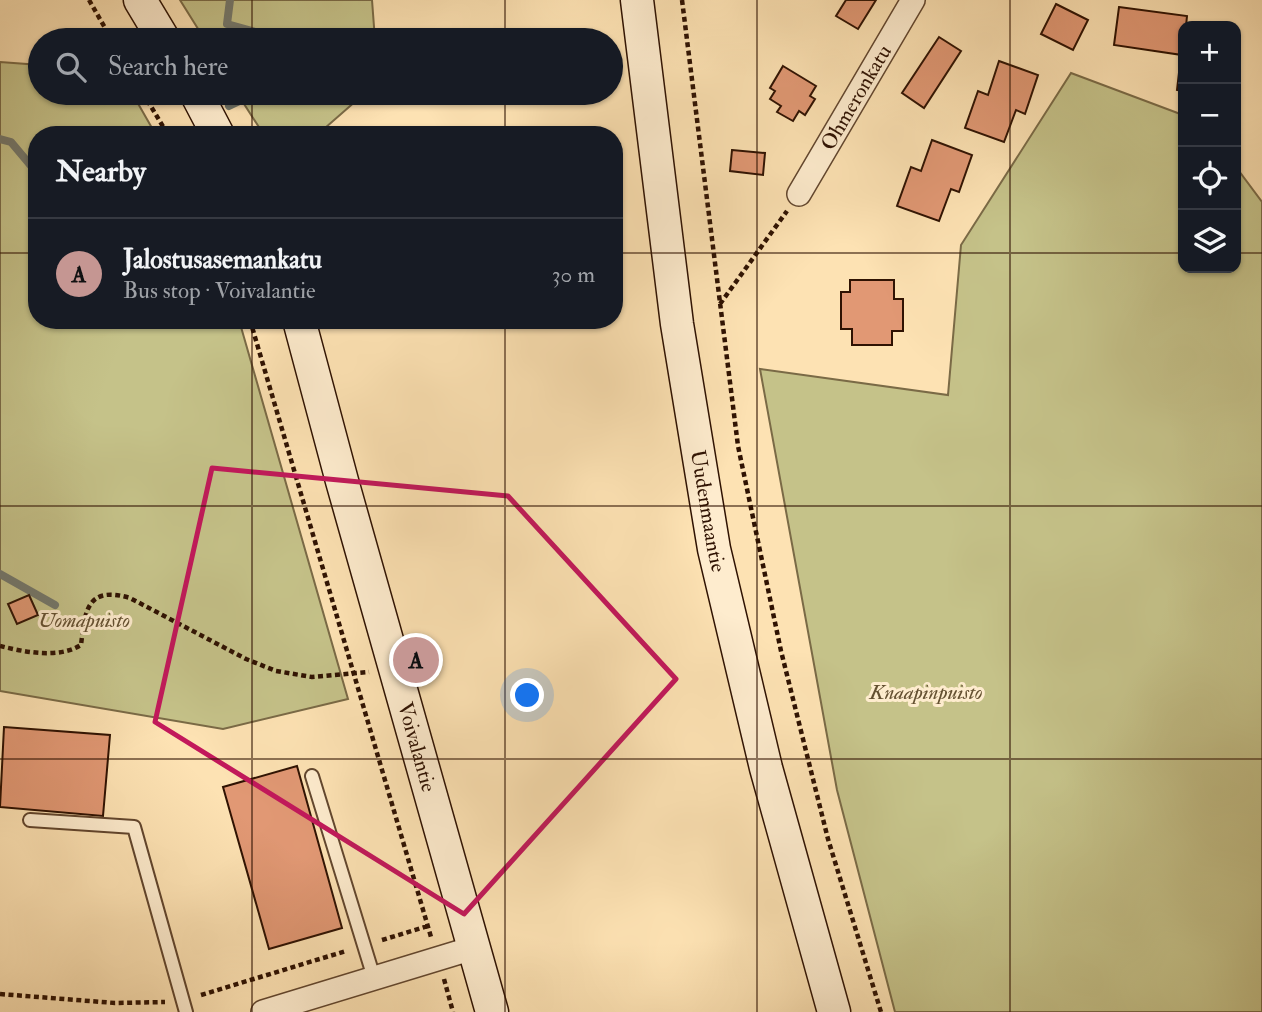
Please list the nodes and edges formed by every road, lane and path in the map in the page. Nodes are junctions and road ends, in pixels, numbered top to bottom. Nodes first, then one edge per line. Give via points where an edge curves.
1 (89, 0) edge
2 (140, 0) edge
3 (637, 0) edge
4 (682, 0) edge
5 (913, 0) edge
6 (106, 28) edge
7 (157, 28) edge
8 (151, 105) edge
9 (202, 105) edge
10 (163, 126) edge
11 (213, 126) edge
12 (799, 194) joint
13 (720, 304) junction
14 (253, 329) edge
15 (301, 329) edge
16 (0, 646) edge
17 (395, 667) junction
18 (354, 675) junction
19 (312, 776) dead end
20 (30, 820) dead end
21 (428, 926) junction
22 (364, 945) junction
23 (473, 948) junction
24 (438, 958) junction
25 (374, 978) junction
26 (0, 995) edge
27 (184, 1006) edge
28 (263, 1012) edge
29 (453, 1012) edge
30 (492, 1012) edge
31 (834, 1012) edge
32 (881, 1012) edge

1 - 6 path
2 - 7 main road
3 - 31 main road, Uudenmaantie via 677,324 714,550 766,768
4 - 13 path
5 - 12 street, Ohmeronkatu
8 - 10 path
9 - 11 main road
12 - 13 path
13 - 32 path via 738,446 781,651 828,839
14 - 18 path
15 - 17 main road, Voivalantie
16 - 18 path via 70,652 81,645 85,612 91,602 117,594 276,671 312,677
17 - 18 path
17 - 23 main road, Voivalantie
18 - 21 path
19 - 22 lane
20 - 27 lane via 134,827
21 - 22 path
21 - 24 path
22 - 25 lane
22 - 27 path
23 - 24 street
23 - 30 main road, Voivalantie
24 - 25 street
24 - 29 path
25 - 28 street
26 - 27 path

